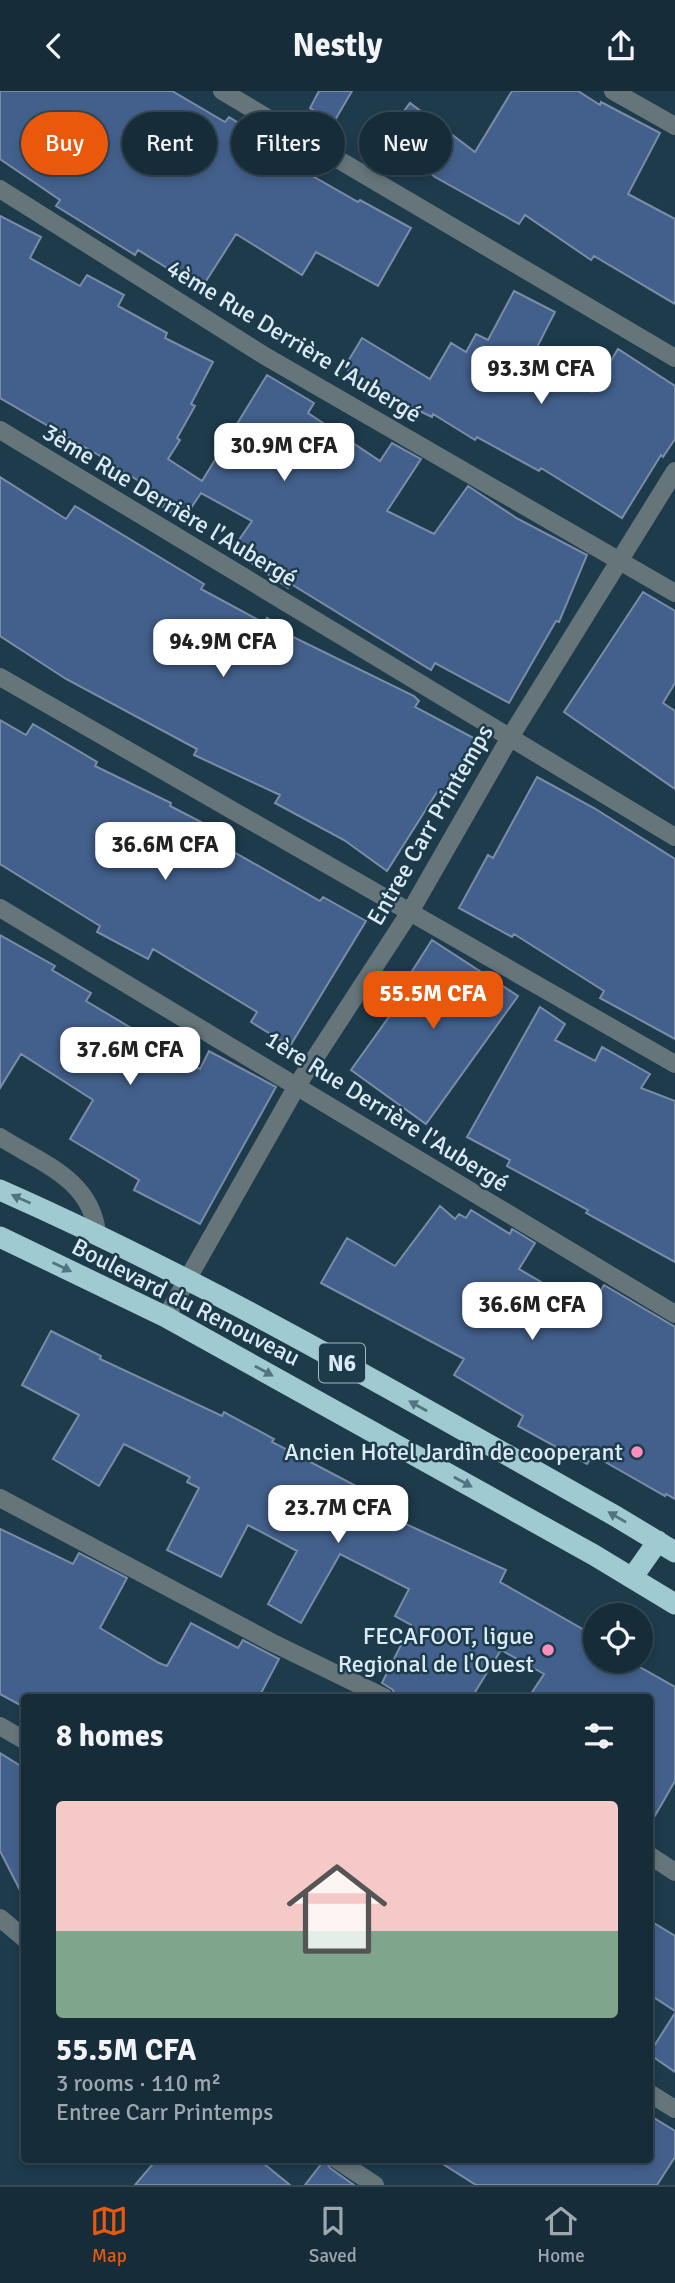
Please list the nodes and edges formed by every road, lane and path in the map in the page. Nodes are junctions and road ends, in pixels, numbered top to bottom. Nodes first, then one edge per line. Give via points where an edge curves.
1 (222, 91) edge
2 (613, 91) edge
3 (675, 126) edge
4 (0, 189) edge
5 (675, 358) edge
6 (0, 430) edge
7 (675, 471) edge
8 (620, 560) junction
9 (675, 593) edge
10 (0, 677) edge
11 (509, 739) junction
12 (675, 837) edge
13 (0, 908) edge
14 (410, 912) junction
15 (675, 1064) edge
16 (298, 1084) junction
17 (0, 1137) edge
18 (0, 1190) edge
19 (97, 1233) junction
20 (0, 1237) edge
21 (188, 1278) junction
22 (675, 1314) edge
23 (166, 1317) junction
24 (0, 1498) edge
25 (666, 1547) edge
26 (632, 1579) junction
27 (675, 1604) edge
28 (378, 1694) edge
29 (0, 1726) edge
30 (21, 1738) edge
31 (653, 1857) edge
32 (675, 1872) edge
33 (0, 1918) edge
34 (21, 1936) edge
35 (653, 2095) edge
36 (675, 2109) edge
37 (342, 2163) edge
38 (375, 2185) edge

1 - 5 street
2 - 3 street
4 - 8 street, 4ème Rue Derrière l'Aubergé via 265,356
6 - 11 street, 3ème Rue Derrière l'Aubergé
7 - 8 street, Entree Carr Printemps
8 - 9 street, 4ème Rue Derrière l'Aubergé
8 - 11 street, Entree Carr Printemps
10 - 14 street
11 - 12 street, 3ème Rue Derrière l'Aubergé
11 - 14 street, Entree Carr Printemps
13 - 16 street, 1ère Rue Derrière l'Aubergé
14 - 15 street
14 - 16 street, Entree Carr Printemps
16 - 21 street, Entree Carr Printemps
16 - 22 street, 1ère Rue Derrière l'Aubergé
17 - 19 street via 75,1184 89,1200
19 -> 18 highway, Boulevard du Renouveau / N6
19 - 21 highway, Boulevard du Renouveau / N6
20 -> 23 highway, Boulevard du Renouveau / N6
21 - 23 street, Entree Carr Printemps
25 -> 21 highway, Boulevard du Renouveau / N6
23 -> 26 highway, Boulevard du Renouveau / N6
24 - 28 street
25 - 26 highway
26 - 27 highway, Boulevard du Renouveau / N6
29 - 30 street
31 - 32 street
33 - 34 street
35 - 36 street
37 - 38 street

